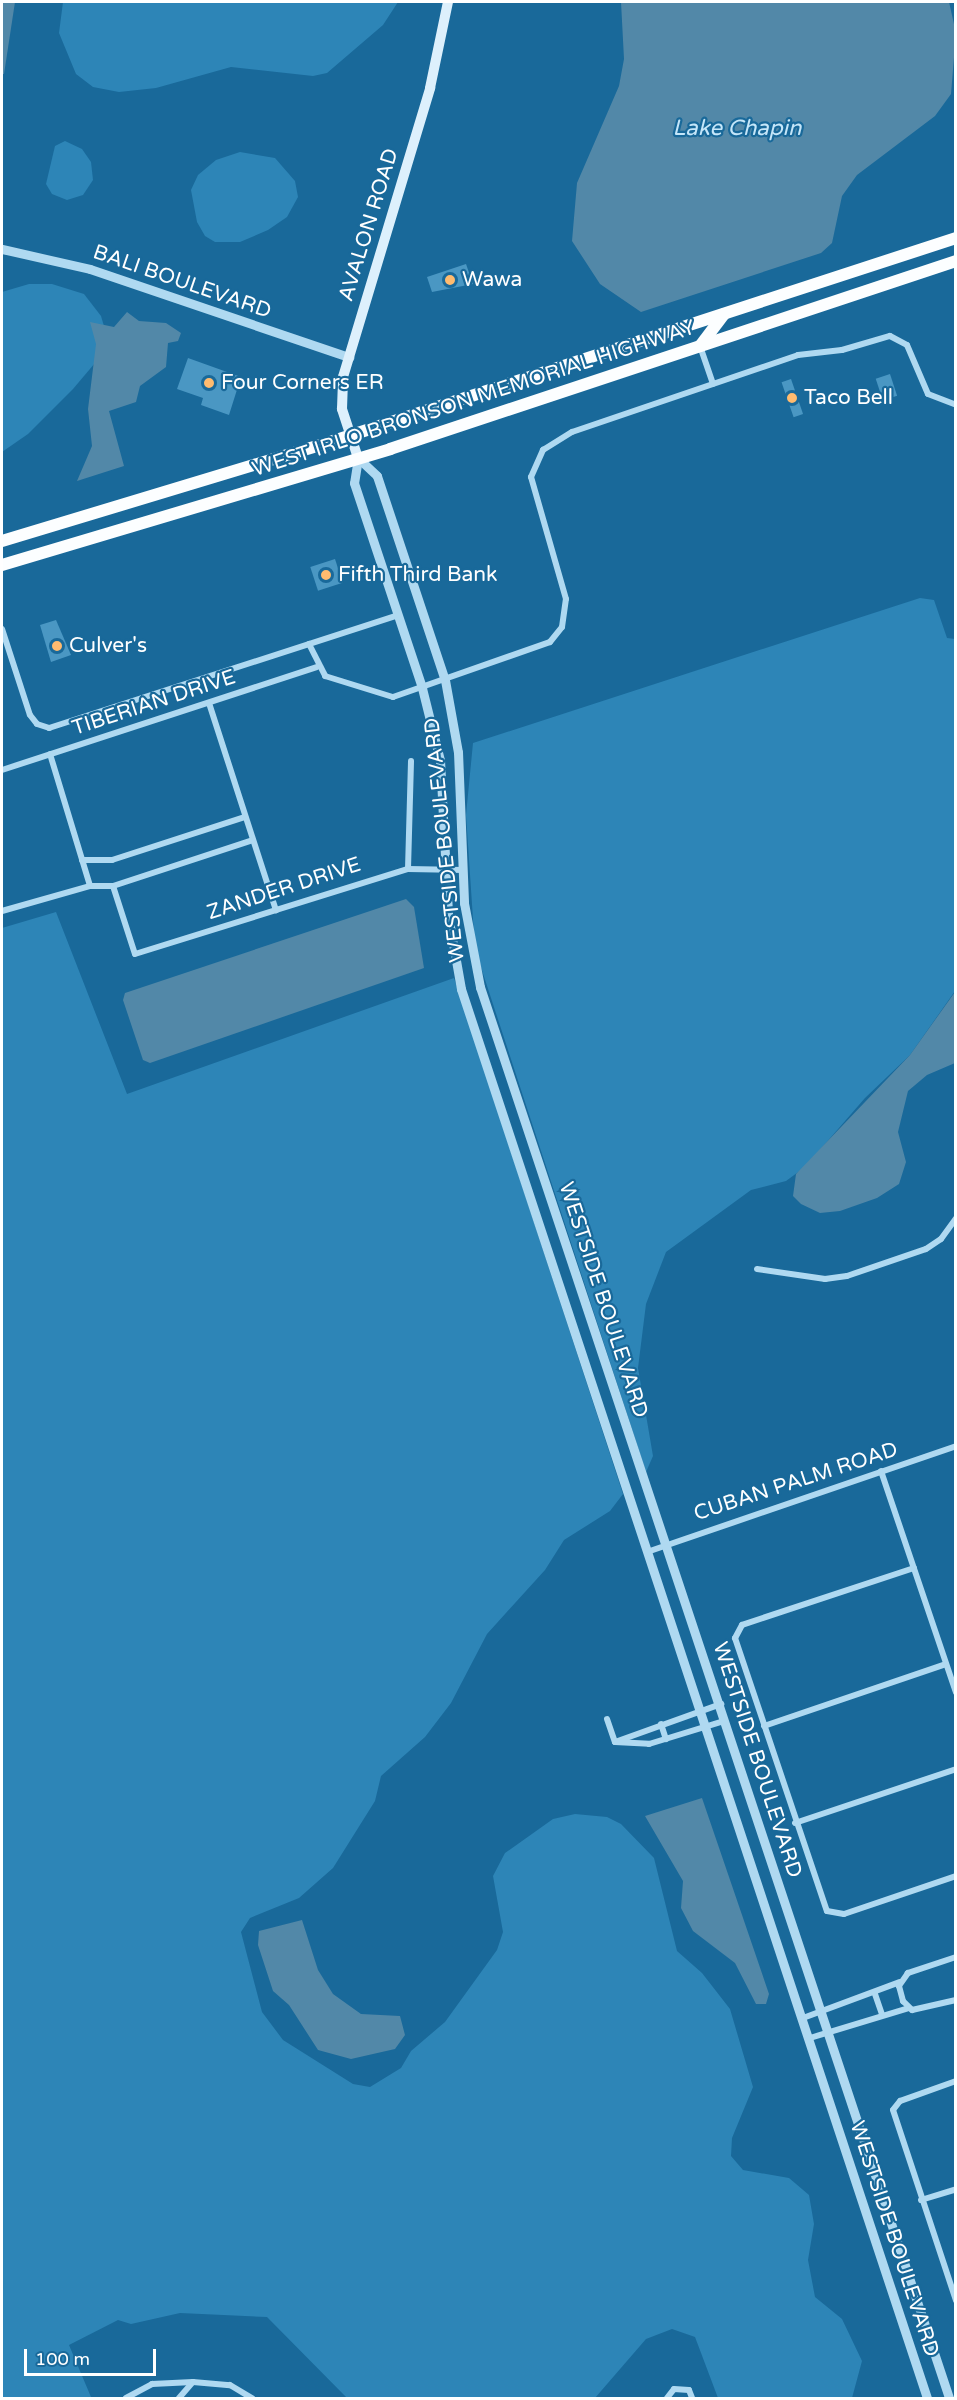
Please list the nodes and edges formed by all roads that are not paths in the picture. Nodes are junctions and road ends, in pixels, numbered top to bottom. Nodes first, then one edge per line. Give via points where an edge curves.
1 (448, 2) edge
2 (956, 238) edge
3 (2, 249) edge
4 (956, 261) edge
5 (725, 314) junction
6 (700, 346) junction
7 (349, 357) junction
8 (713, 384) junction
9 (956, 405) edge
10 (350, 435) junction
11 (358, 459) junction
12 (4, 542) edge
13 (2, 565) edge
14 (398, 615) junction
15 (2, 629) edge
16 (309, 644) junction
17 (317, 668) junction
18 (445, 680) junction
19 (422, 688) junction
20 (209, 703) junction
21 (50, 754) junction
22 (411, 761) dead end
23 (2, 770) edge
24 (245, 817) junction
25 (253, 840) junction
26 (82, 860) junction
27 (408, 869) junction
28 (444, 870) junction
29 (464, 870) junction
30 (90, 886) junction
31 (113, 886) junction
32 (276, 910) junction
33 (2, 911) edge
34 (956, 1218) edge
35 (757, 1269) dead end
36 (956, 1446) edge
37 (881, 1471) junction
38 (665, 1544) junction
39 (647, 1552) junction
40 (914, 1568) junction
41 (946, 1664) junction
42 (956, 1693) edge
43 (721, 1704) junction
44 (703, 1710) junction
45 (607, 1719) dead end
46 (724, 1721) junction
47 (661, 1724) junction
48 (708, 1726) junction
49 (764, 1726) junction
50 (666, 1739) junction
51 (615, 1742) junction
52 (956, 1769) edge
53 (795, 1823) junction
54 (956, 1876) edge
55 (956, 1957) edge
56 (900, 1982) junction
57 (875, 1994) junction
58 (956, 2000) edge
59 (909, 2008) junction
60 (822, 2011) junction
61 (882, 2014) junction
62 (803, 2018) junction
63 (829, 2032) junction
64 (810, 2038) junction
65 (956, 2081) edge
66 (956, 2189) edge
67 (921, 2200) junction
68 (956, 2301) edge
69 (193, 2382) junction
70 (126, 2398) edge
71 (179, 2398) edge
72 (252, 2398) edge
73 (667, 2398) edge
74 (692, 2398) edge
75 (927, 2398) edge
76 (949, 2398) edge

1 - 7 main road, AVALON ROAD via 430,88
2 - 5 highway, WEST IRLO BRONSON MEMORIAL HIGHWAY
3 - 7 street, BALI BOULEVARD via 98,272
4 - 6 highway, WEST IRLO BRONSON MEMORIAL HIGHWAY
5 - 6 highway
5 - 10 highway, WEST IRLO BRONSON MEMORIAL HIGHWAY
6 - 8 street
6 - 11 highway, WEST IRLO BRONSON MEMORIAL HIGHWAY
7 - 10 main road, AVALON ROAD via 341,393
8 - 9 street via 798,355 842,350 895,336 907,345 924,389 940,401
8 - 18 street via 572,432 543,450 534,463 531,483 565,590 562,627 550,642 534,652
10 - 11 main road, AVALON ROAD
10 - 12 highway, WEST IRLO BRONSON MEMORIAL HIGHWAY
11 - 13 highway, WEST IRLO BRONSON MEMORIAL HIGHWAY
11 - 14 street, WESTSIDE BOULEVARD via 354,483
11 - 18 street, WESTSIDE BOULEVARD via 377,476
14 - 16 street
14 - 19 street, WESTSIDE BOULEVARD
15 - 16 street via 30,715 37,724 49,728
16 - 17 street
17 - 19 street via 330,679 380,696
17 - 20 street, TIBERIAN DRIVE
18 - 19 street
18 - 29 street, WESTSIDE BOULEVARD via 458,752
19 - 28 street, WESTSIDE BOULEVARD via 440,760
20 - 21 street, TIBERIAN DRIVE
20 - 24 street
21 - 23 street, TIBERIAN DRIVE
21 - 26 street
22 - 27 street
24 - 25 street
24 - 26 street via 112,860
25 - 31 street
25 - 32 street
26 - 30 street
27 - 28 street, ZANDER DRIVE
27 - 32 street, ZANDER DRIVE
28 - 29 street, ZANDER DRIVE
28 - 39 street, WESTSIDE BOULEVARD via 461,989
29 - 38 street, WESTSIDE BOULEVARD via 470,950 480,987
30 - 31 street
30 - 33 street
31 - 32 street, ZANDER DRIVE via 135,954
34 - 35 street via 941,1239 926,1249 847,1276 825,1279
36 - 37 street, CUBAN PALM ROAD
37 - 38 street, CUBAN PALM ROAD
37 - 40 street
38 - 39 street, CUBAN PALM ROAD
38 - 43 street, WESTSIDE BOULEVARD
39 - 44 street, WESTSIDE BOULEVARD
40 - 41 street
40 - 49 street via 739,1627 736,1641
41 - 42 street
41 - 49 street
43 - 44 street
43 - 46 street, WESTSIDE BOULEVARD
44 - 47 street
44 - 48 street, WESTSIDE BOULEVARD
45 - 51 street
46 - 48 street
46 - 60 street, WESTSIDE BOULEVARD
47 - 50 street
47 - 51 street
48 - 50 street
48 - 62 street, WESTSIDE BOULEVARD
49 - 53 street
50 - 51 street via 643,1745
52 - 53 street
53 - 54 street via 822,1904 830,1914 844,1914
55 - 56 street via 913,1971
56 - 57 street
56 - 59 street
57 - 60 street
57 - 61 street
58 - 59 street via 921,2011
59 - 61 street
60 - 62 street
60 - 63 street, WESTSIDE BOULEVARD
61 - 63 street
62 - 64 street, WESTSIDE BOULEVARD
63 - 64 street
63 - 76 street, WESTSIDE BOULEVARD
64 - 75 street, WESTSIDE BOULEVARD
65 - 67 street via 894,2106
66 - 67 street
67 - 68 street
69 - 70 street via 152,2384
69 - 71 street
69 - 72 street via 230,2385
73 - 74 street via 674,2389 689,2390

